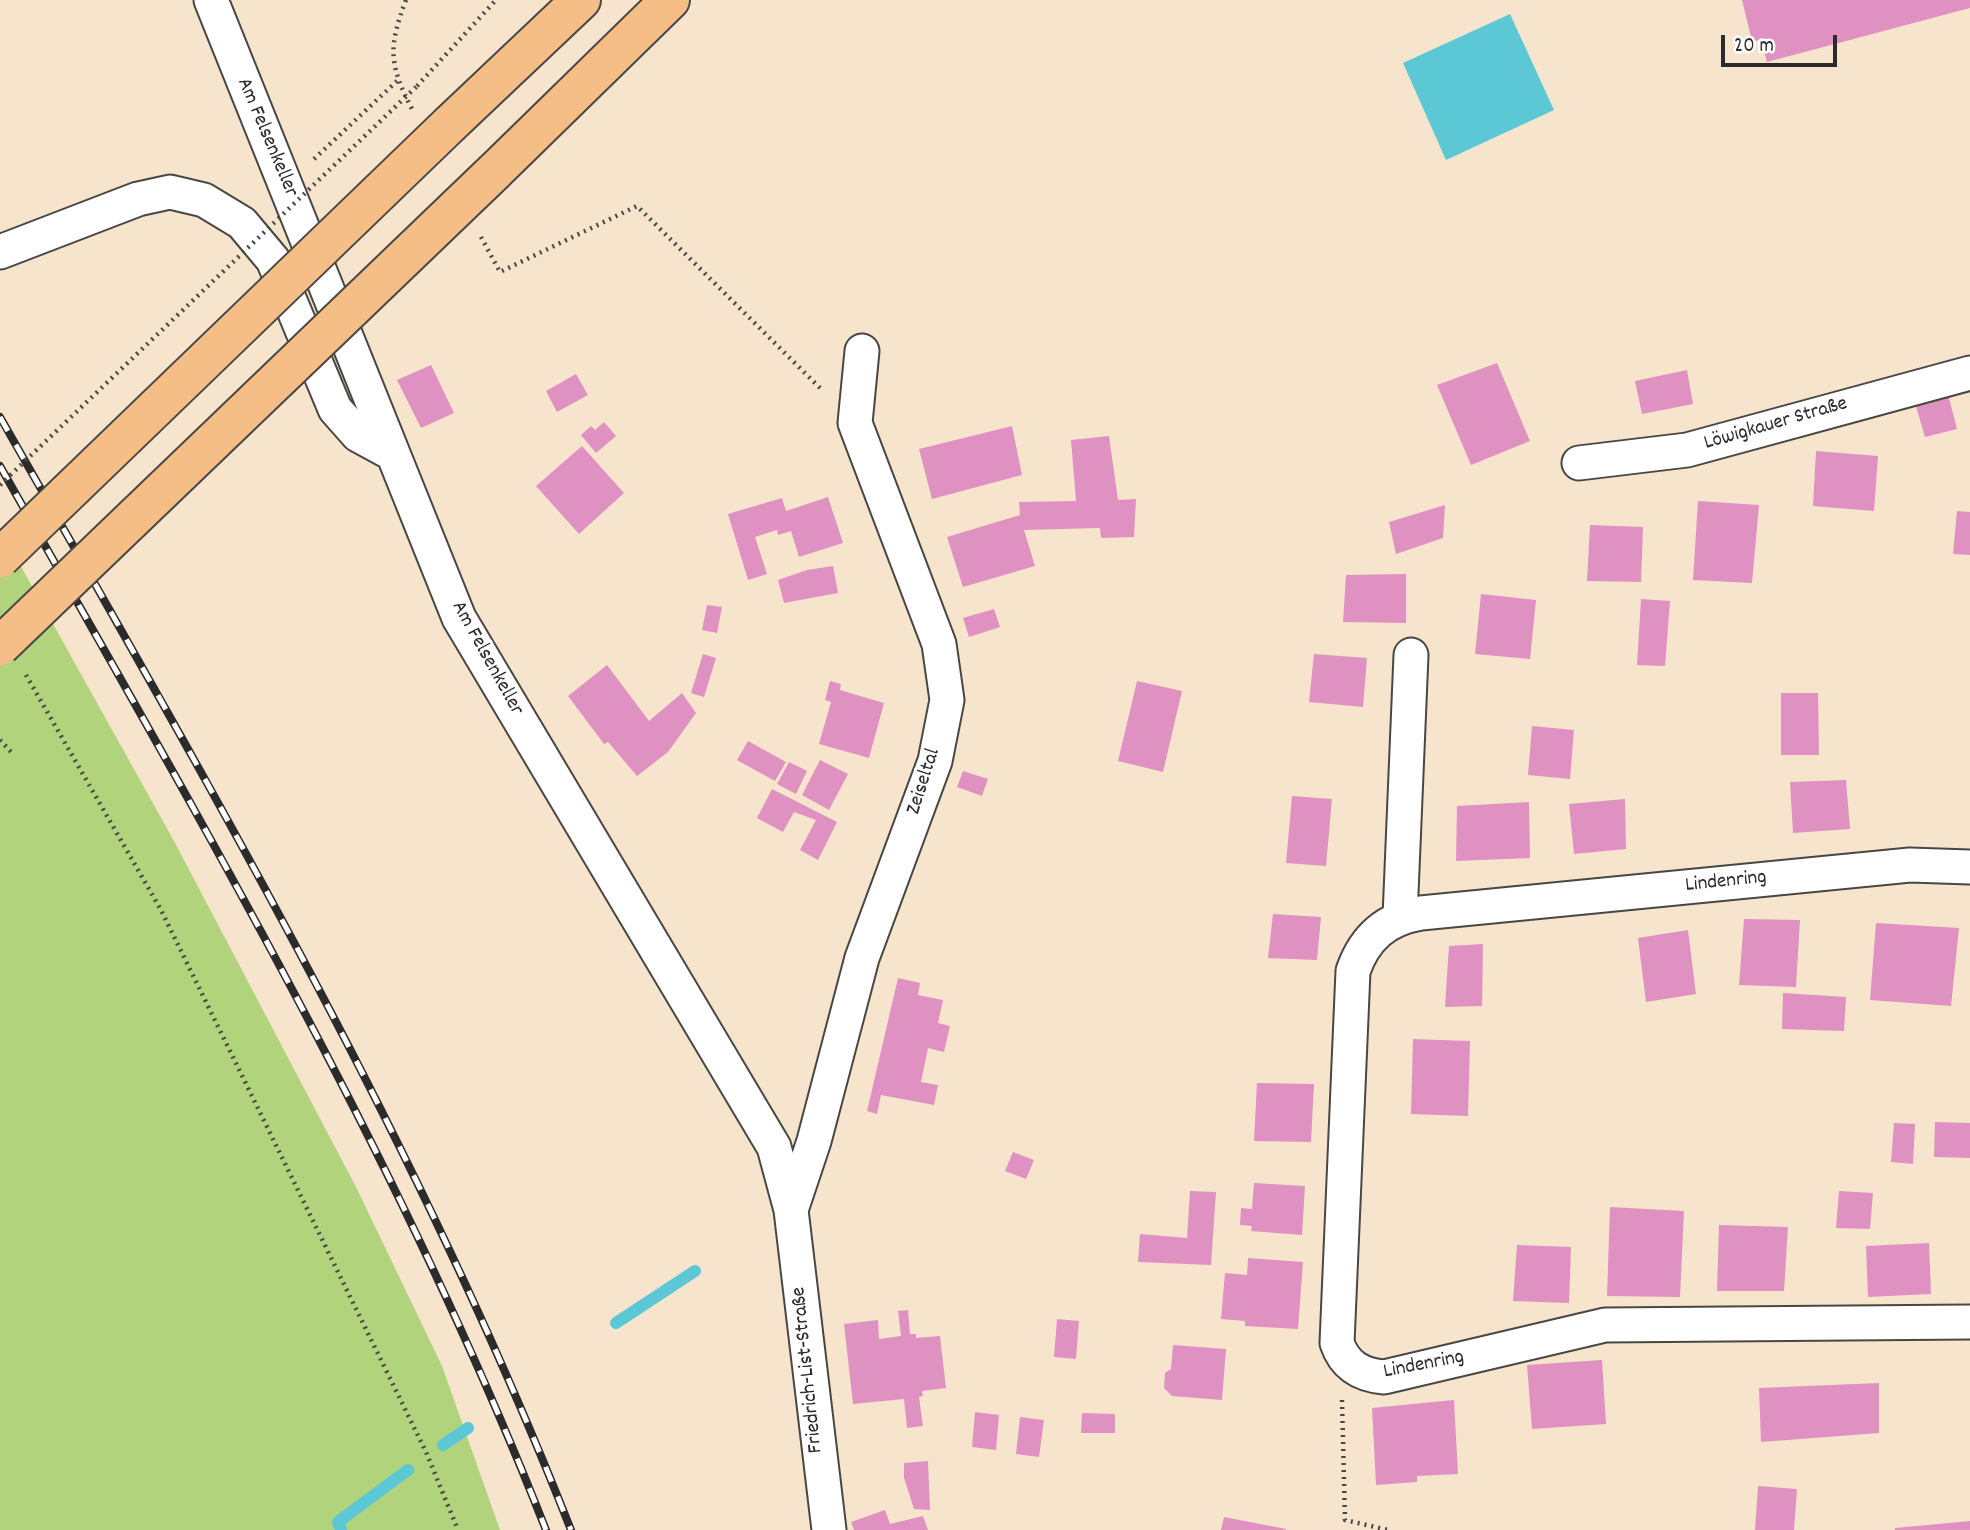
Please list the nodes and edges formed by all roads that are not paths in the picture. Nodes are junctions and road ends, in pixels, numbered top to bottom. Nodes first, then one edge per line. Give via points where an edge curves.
1 (211, 0) edge
2 (580, 0) edge
3 (670, 0) edge
4 (0, 252) edge
5 (862, 351) dead end
6 (1970, 373) edge
7 (393, 454) junction
8 (1579, 463) dead end
9 (0, 558) edge
10 (10, 655) edge
11 (1411, 655) dead end
12 (1970, 867) edge
13 (1400, 917) junction
14 (791, 1210) junction
15 (1970, 1322) edge
16 (829, 1530) edge

1 - 7 street, Am Felsenkeller
2 - 9 highway, bridge
3 - 10 highway, bridge
4 - 7 street via 138,199 170,192 204,200 242,223 273,260 335,410 358,435
5 - 14 street, Zeiseltal via 855,423 939,645 947,700 934,761 862,958
6 - 8 street, Löwigkauer Straße via 1687,450
7 - 14 street, Am Felsenkeller via 459,618 774,1147
11 - 13 street
12 - 13 street, Lindenring via 1910,865
13 - 15 street, Lindenring via 1371,937 1353,971 1337,1343 1342,1358 1353,1367 1384,1377 1605,1325
14 - 16 street, Friedrich-List-Straße

